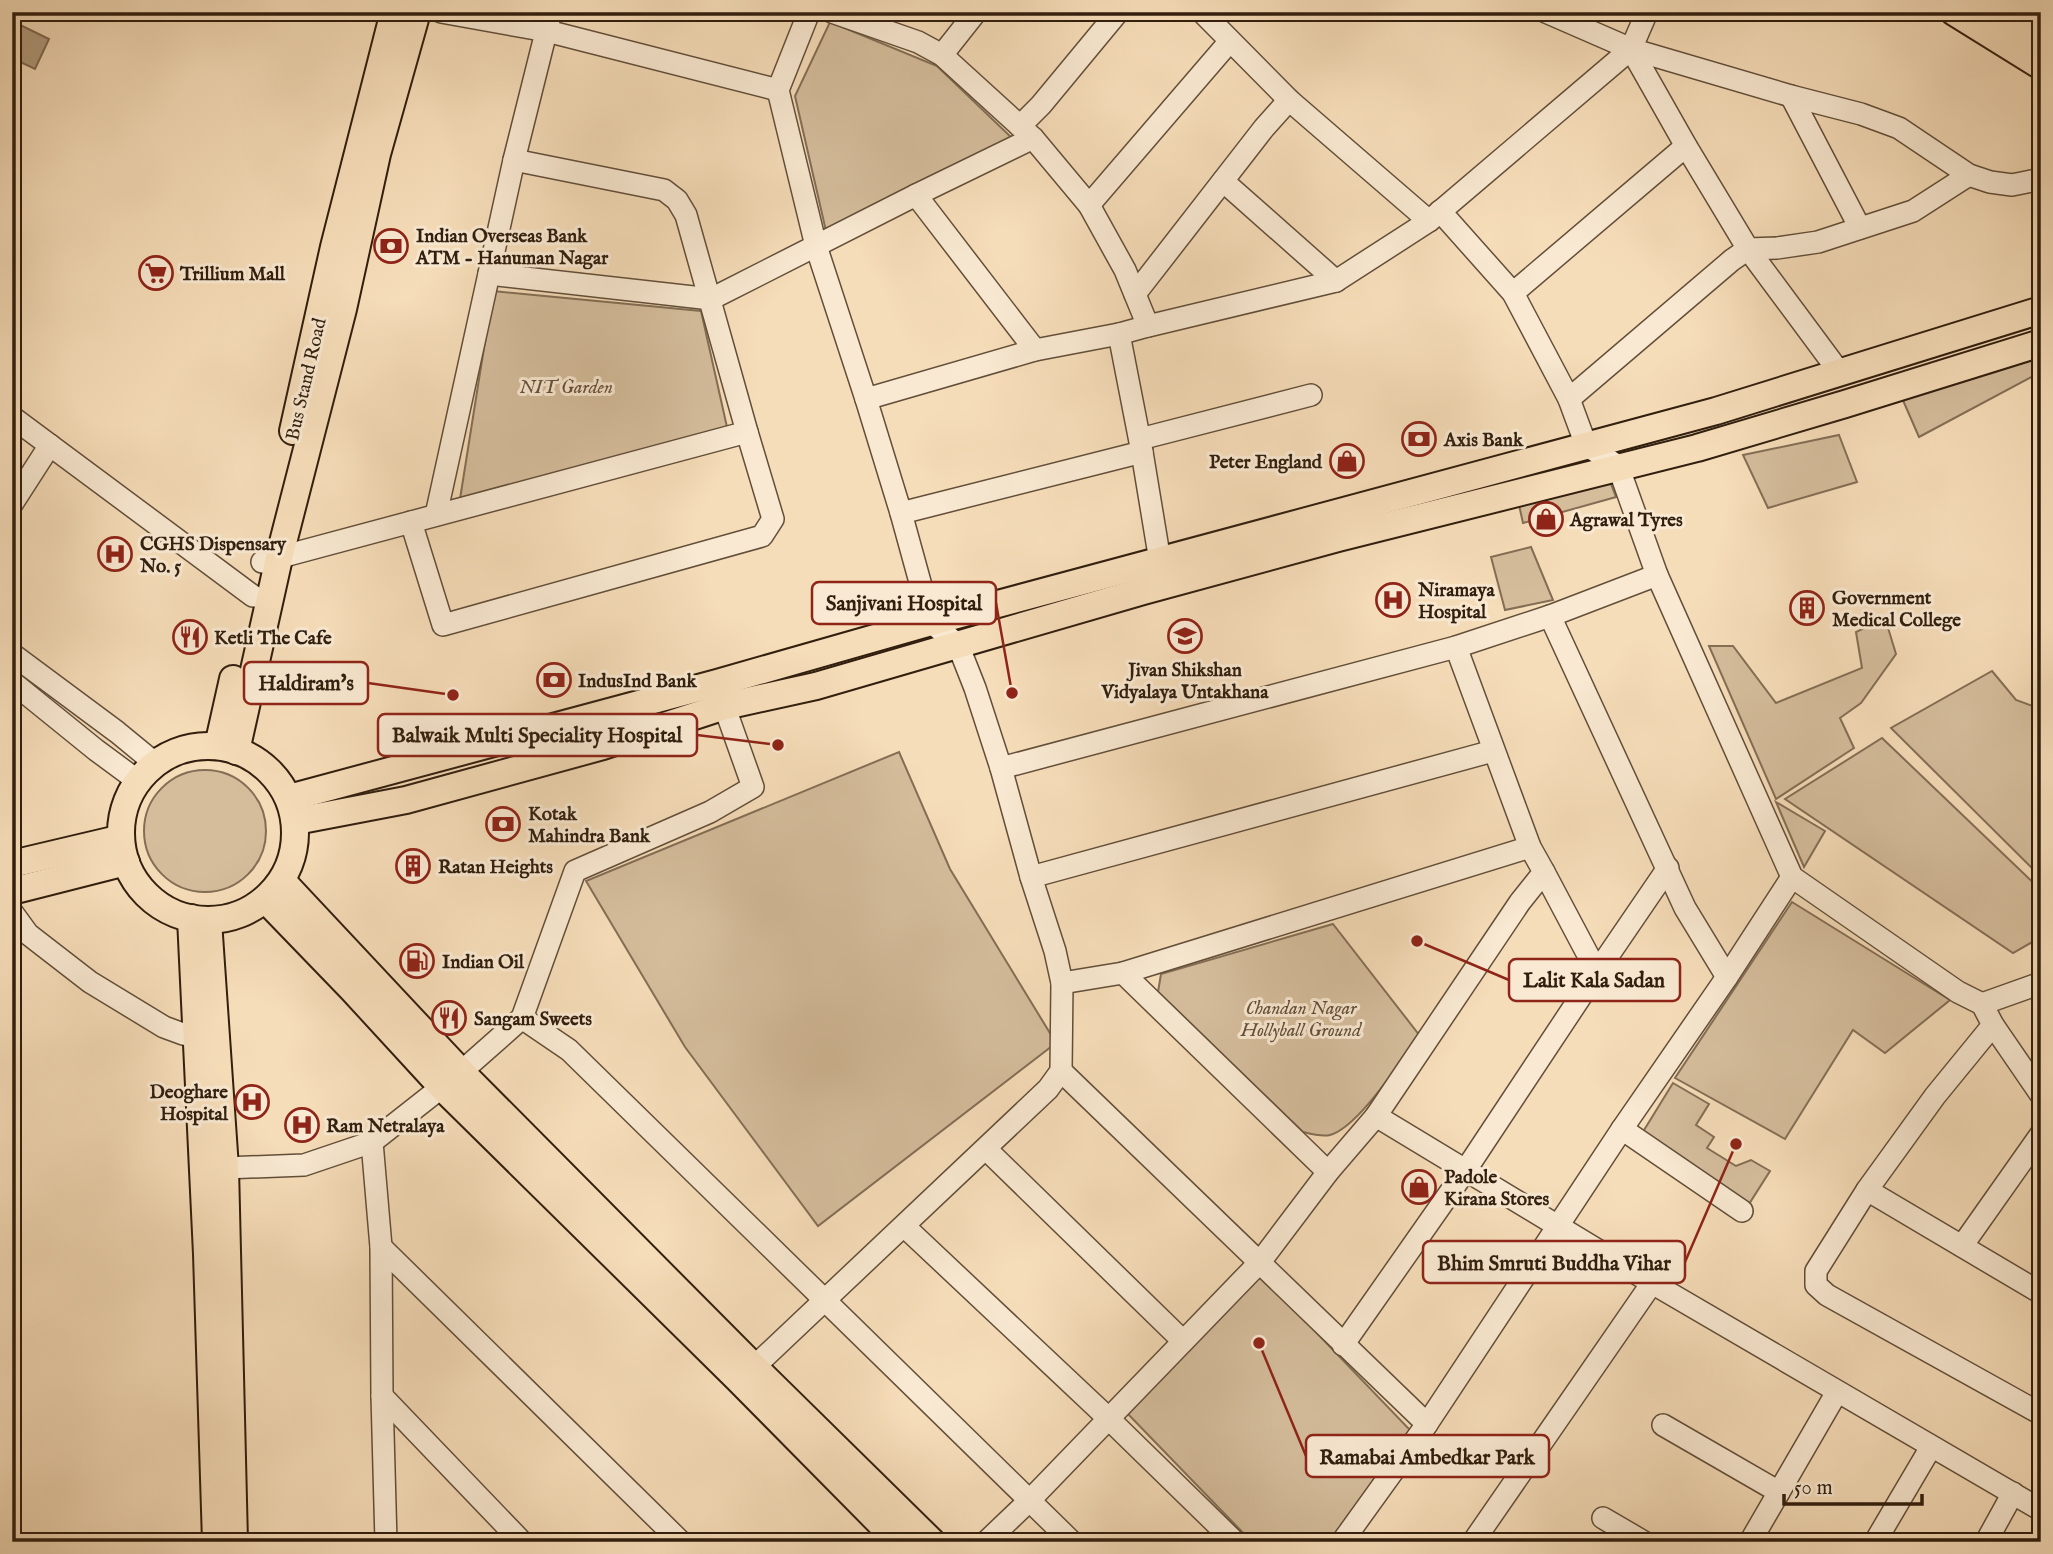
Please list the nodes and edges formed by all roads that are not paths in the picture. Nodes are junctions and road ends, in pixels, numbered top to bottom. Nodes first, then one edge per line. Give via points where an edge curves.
1 (394, 12) edge
2 (417, 12) edge
3 (441, 12) edge
4 (809, 12) edge
5 (832, 12) edge
6 (976, 12) edge
7 (1118, 12) edge
8 (1202, 12) edge
9 (1546, 12) edge
10 (1647, 12) edge
11 (1954, 12) edge
12 (2001, 12) edge
13 (886, 20) edge
14 (549, 22) edge
15 (2041, 39) edge
16 (1230, 41) junction
17 (1631, 49) junction
18 (942, 55) junction
19 (2041, 66) edge
20 (778, 90) junction
21 (1791, 96) junction
22 (1289, 100) junction
23 (1026, 132) junction
24 (1686, 146) junction
25 (514, 160) junction
26 (1969, 175) junction
27 (2041, 179) edge
28 (1223, 181) junction
29 (916, 195) junction
30 (1089, 205) junction
31 (1434, 216) junction
32 (1860, 228) junction
33 (816, 246) junction
34 (1748, 249) junction
35 (489, 274) junction
36 (1336, 281) junction
37 (1513, 293) junction
38 (1135, 294) junction
39 (710, 299) junction
40 (2041, 310) edge
41 (1148, 326) junction
42 (1119, 334) junction
43 (2041, 342) edge
44 (1035, 350) junction
45 (1840, 373) junction
46 (1311, 395) dead end
47 (1569, 398) junction
48 (866, 399) junction
49 (12, 417) edge
50 (747, 432) junction
51 (50, 445) junction
52 (1141, 445) junction
53 (1586, 445) junction
54 (1618, 466) junction
55 (12, 504) edge
56 (901, 513) junction
57 (436, 515) junction
58 (411, 522) junction
59 (270, 560) junction
60 (1160, 561) junction
61 (1657, 575) junction
62 (253, 596) junction
63 (1550, 616) junction
64 (930, 622) junction
65 (958, 645) junction
66 (1455, 648) junction
67 (12, 654) edge
68 (12, 682) edge
69 (721, 695) junction
70 (227, 748) junction
71 (1493, 751) junction
72 (1002, 768) junction
73 (147, 772) junction
74 (292, 809) junction
75 (1530, 847) junction
76 (122, 851) junction
77 (12, 864) edge
78 (1668, 868) junction
79 (1544, 872) junction
80 (1031, 877) junction
81 (1792, 877) junction
82 (12, 891) edge
83 (274, 891) junction
84 (12, 912) edge
85 (200, 920) junction
86 (1123, 972) junction
87 (1597, 972) junction
88 (1727, 977) junction
89 (1062, 983) junction
90 (2041, 983) edge
91 (1982, 1004) junction
92 (522, 1018) junction
93 (1993, 1026) junction
94 (206, 1039) junction
95 (1062, 1071) junction
96 (452, 1080) junction
97 (2041, 1095) edge
98 (1376, 1116) junction
99 (1622, 1129) junction
100 (2041, 1134) edge
101 (372, 1142) junction
102 (986, 1149) junction
103 (214, 1168) junction
104 (1465, 1171) junction
105 (1328, 1172) junction
106 (1867, 1190) junction
107 (1742, 1211) dead end
108 (1558, 1225) junction
109 (904, 1226) junction
110 (1962, 1246) junction
111 (381, 1247) junction
112 (1260, 1262) junction
113 (1652, 1283) junction
114 (2041, 1293) edge
115 (827, 1300) junction
116 (1183, 1341) junction
117 (1343, 1345) junction
118 (746, 1373) junction
119 (1837, 1392) junction
120 (382, 1396) junction
121 (2041, 1414) edge
122 (1108, 1418) junction
123 (1427, 1424) junction
124 (1663, 1425) dead end
125 (1931, 1447) junction
126 (1780, 1492) junction
127 (2014, 1493) junction
128 (1031, 1499) junction
129 (2041, 1510) edge
130 (1603, 1518) dead end
131 (500, 1531) edge
132 (216, 1542) edge
133 (234, 1542) edge
134 (386, 1542) edge
135 (522, 1542) edge
136 (681, 1542) edge
137 (899, 1542) edge
138 (932, 1542) edge
139 (986, 1542) edge
140 (1072, 1542) edge
141 (1235, 1542) edge
142 (1342, 1542) edge
143 (1473, 1542) edge
144 (1644, 1542) edge
145 (1751, 1542) edge
146 (1875, 1542) edge
147 (1986, 1542) edge

1 - 59 main road, Bus Stand Road via 334,247
2 - 59 main road via 377,154 344,309
3 - 14 street
4 - 20 street
5 - 13 street
6 - 18 street
7 - 23 street via 1041,105
8 - 16 street
9 - 17 street
10 - 17 street
11 - 19 main road
12 - 15 main road
13 - 18 street
14 - 20 street
14 - 25 street
16 - 22 street
16 - 30 street
17 - 21 street
17 - 24 street
17 - 31 street
18 - 23 street
20 - 33 street
21 - 26 street via 1899,128
21 - 32 street
22 - 28 street
22 - 31 street
23 - 29 street
23 - 30 street
24 - 34 street
24 - 37 street
25 - 35 street
25 - 39 street via 664,190 686,215
26 - 27 street via 2012,185
26 - 32 street via 1913,211
28 - 36 street
28 - 38 street
29 - 33 street
29 - 44 street
30 - 38 street
31 - 36 street
31 - 37 street
32 - 34 street via 1818,242
33 - 39 street
33 - 48 street
34 - 45 street
34 - 47 street
35 - 39 street
35 - 57 street
36 - 41 street
37 - 47 street
38 - 41 street
39 - 50 street
40 - 45 main road
41 - 42 street
42 - 44 street
42 - 52 street
43 - 54 main road via 1697,448
44 - 48 street
45 - 53 main road
46 - 52 street
47 - 53 street
48 - 56 street
49 - 51 street
50 - 57 street
50 - 58 street via 773,519 762,536 443,625
51 - 55 street
51 - 62 street
52 - 56 street
52 - 60 street
53 - 54 street
53 - 60 main road
54 - 61 street
54 - 65 main road via 1312,545
56 - 64 street
57 - 58 street
58 - 59 street
59 - 62 main road, Bus Stand Road
59 - 70 main road
60 - 64 main road
61 - 63 street
61 - 81 street
62 - 70 main road, Bus Stand Road
63 - 66 street
63 - 78 street
64 - 65 street
64 - 69 main road
65 - 69 main road via 816,686
65 - 72 street
66 - 71 street
66 - 72 street
67 - 73 street via 117,732
68 - 73 street via 96,750
69 - 74 main road
69 - 92 street via 753,787 710,812 575,871
70 - 73 main road via 180,750
70 - 74 main road via 249,755 274,775
71 - 75 street
71 - 80 street
72 - 80 street
73 - 76 main road via 122,814
74 - 83 main road via 295,850 286,876
75 - 79 street
75 - 86 street
76 - 77 main road
76 - 82 main road
76 - 85 main road via 132,877 153,902 177,915
78 - 87 street
78 - 88 street via 1685,908
79 - 87 street
79 - 98 street
80 - 89 street
81 - 88 street
81 - 91 street
83 - 85 main road via 239,916
83 - 96 main road
84 - 94 street via 28,934 90,982 164,1027
85 - 94 main road
86 - 89 street
86 - 105 street
87 - 104 street
88 - 99 street
89 - 95 street
90 - 91 street
91 - 93 street
92 - 96 street
92 - 115 street via 569,1050
93 - 97 street
93 - 106 street
94 - 103 main road via 221,1131
95 - 102 street
95 - 112 street
96 - 101 street
96 - 118 main road
98 - 104 street
98 - 105 street
99 - 107 street
99 - 108 street
100 - 110 street
101 - 103 street via 304,1165
101 - 111 street
102 - 109 street
102 - 116 street
103 - 132 main road
103 - 133 main road
104 - 108 street
104 - 117 street
105 - 112 street
106 - 110 street
106 - 121 street via 1816,1271 1816,1285
108 - 113 street
108 - 123 street
109 - 115 street
109 - 122 street
110 - 114 street
111 - 120 street
111 - 136 street
112 - 116 street
112 - 117 street
113 - 119 street
113 - 143 street
115 - 118 street
115 - 128 street
116 - 122 street
117 - 123 street
118 - 137 main road
118 - 138 main road
119 - 125 street
119 - 126 street
120 - 131 street
120 - 134 street
122 - 128 street
122 - 141 street
123 - 142 street
124 - 126 street
125 - 127 street
125 - 146 street
126 - 145 street
127 - 129 street
127 - 147 street
128 - 139 street
128 - 140 street
130 - 144 street
131 - 135 street

